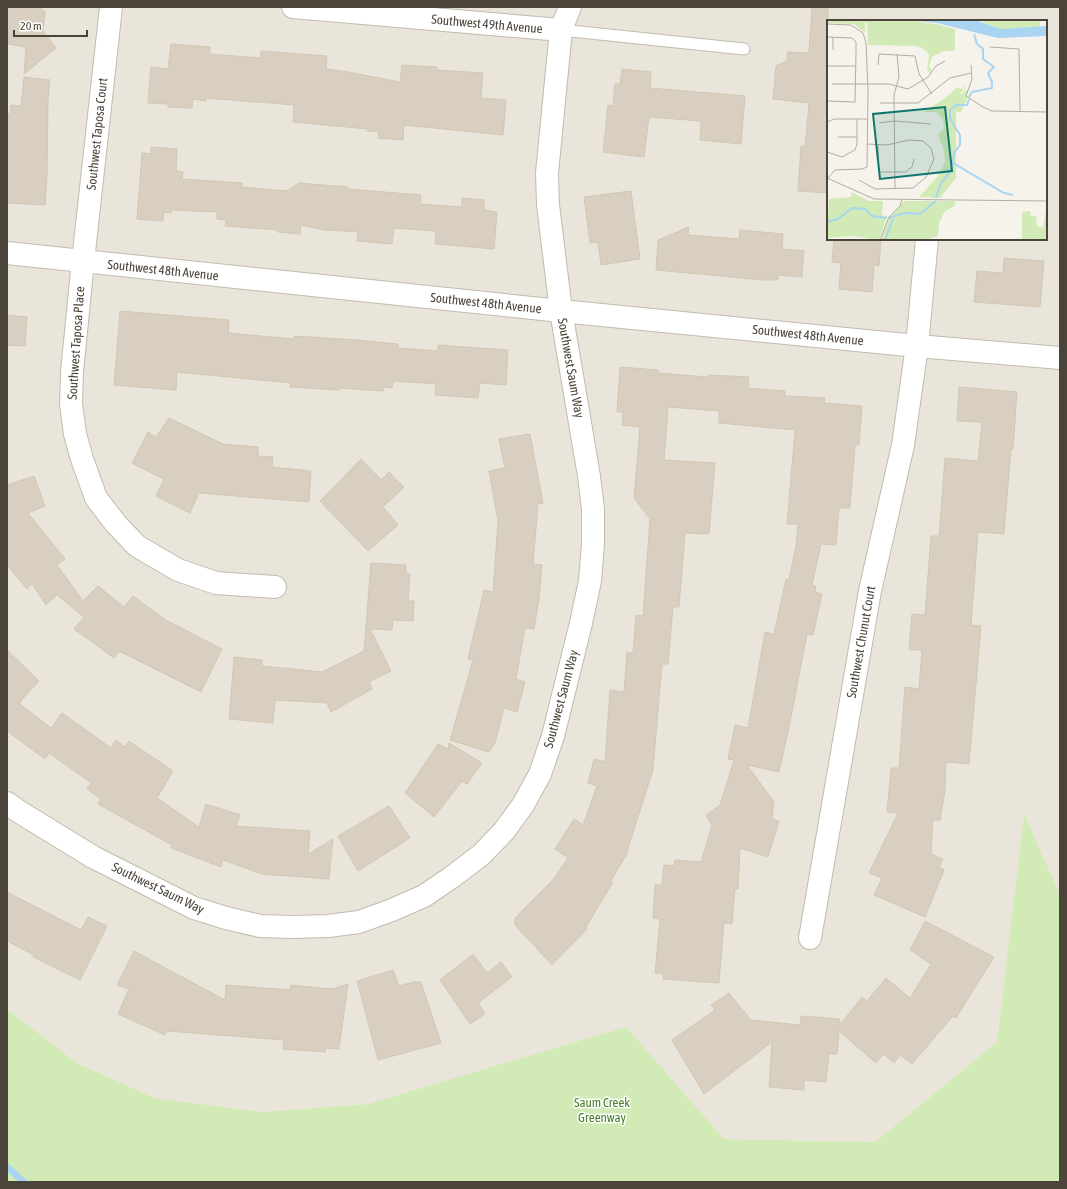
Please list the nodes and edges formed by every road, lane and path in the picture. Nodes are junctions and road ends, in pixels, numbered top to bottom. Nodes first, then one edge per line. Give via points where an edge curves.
1 (111, 7) edge
2 (293, 7) edge
3 (570, 7) edge
4 (561, 30) junction
5 (744, 49) dead end
6 (927, 240) edge
7 (7, 253) edge
8 (83, 261) junction
9 (561, 311) junction
10 (917, 346) junction
11 (1060, 358) edge
12 (275, 587) dead end
13 (7, 803) edge
14 (810, 938) dead end

1 - 8 street, Southwest Taposa Court
2 - 4 street, Southwest 49th Avenue
3 - 4 street, Southwest Saum Way
4 - 5 lane
4 - 9 street, Southwest Saum Way via 547,173 548,205
6 - 10 street, Southwest Chunut Court
7 - 8 street, Southwest 48th Avenue
8 - 9 street, Southwest 48th Avenue
8 - 12 street, Southwest Taposa Place via 71,404 74,434 96,498 137,546 178,570 216,583
9 - 10 street, Southwest 48th Avenue
9 - 13 street, Southwest Saum Way via 593,509 590,581 553,736 540,774 523,806 481,855 424,896 358,922 328,926 260,926 194,908 92,856
10 - 11 street, Southwest 48th Avenue
10 - 14 street, Southwest Chunut Court via 903,446 870,591

